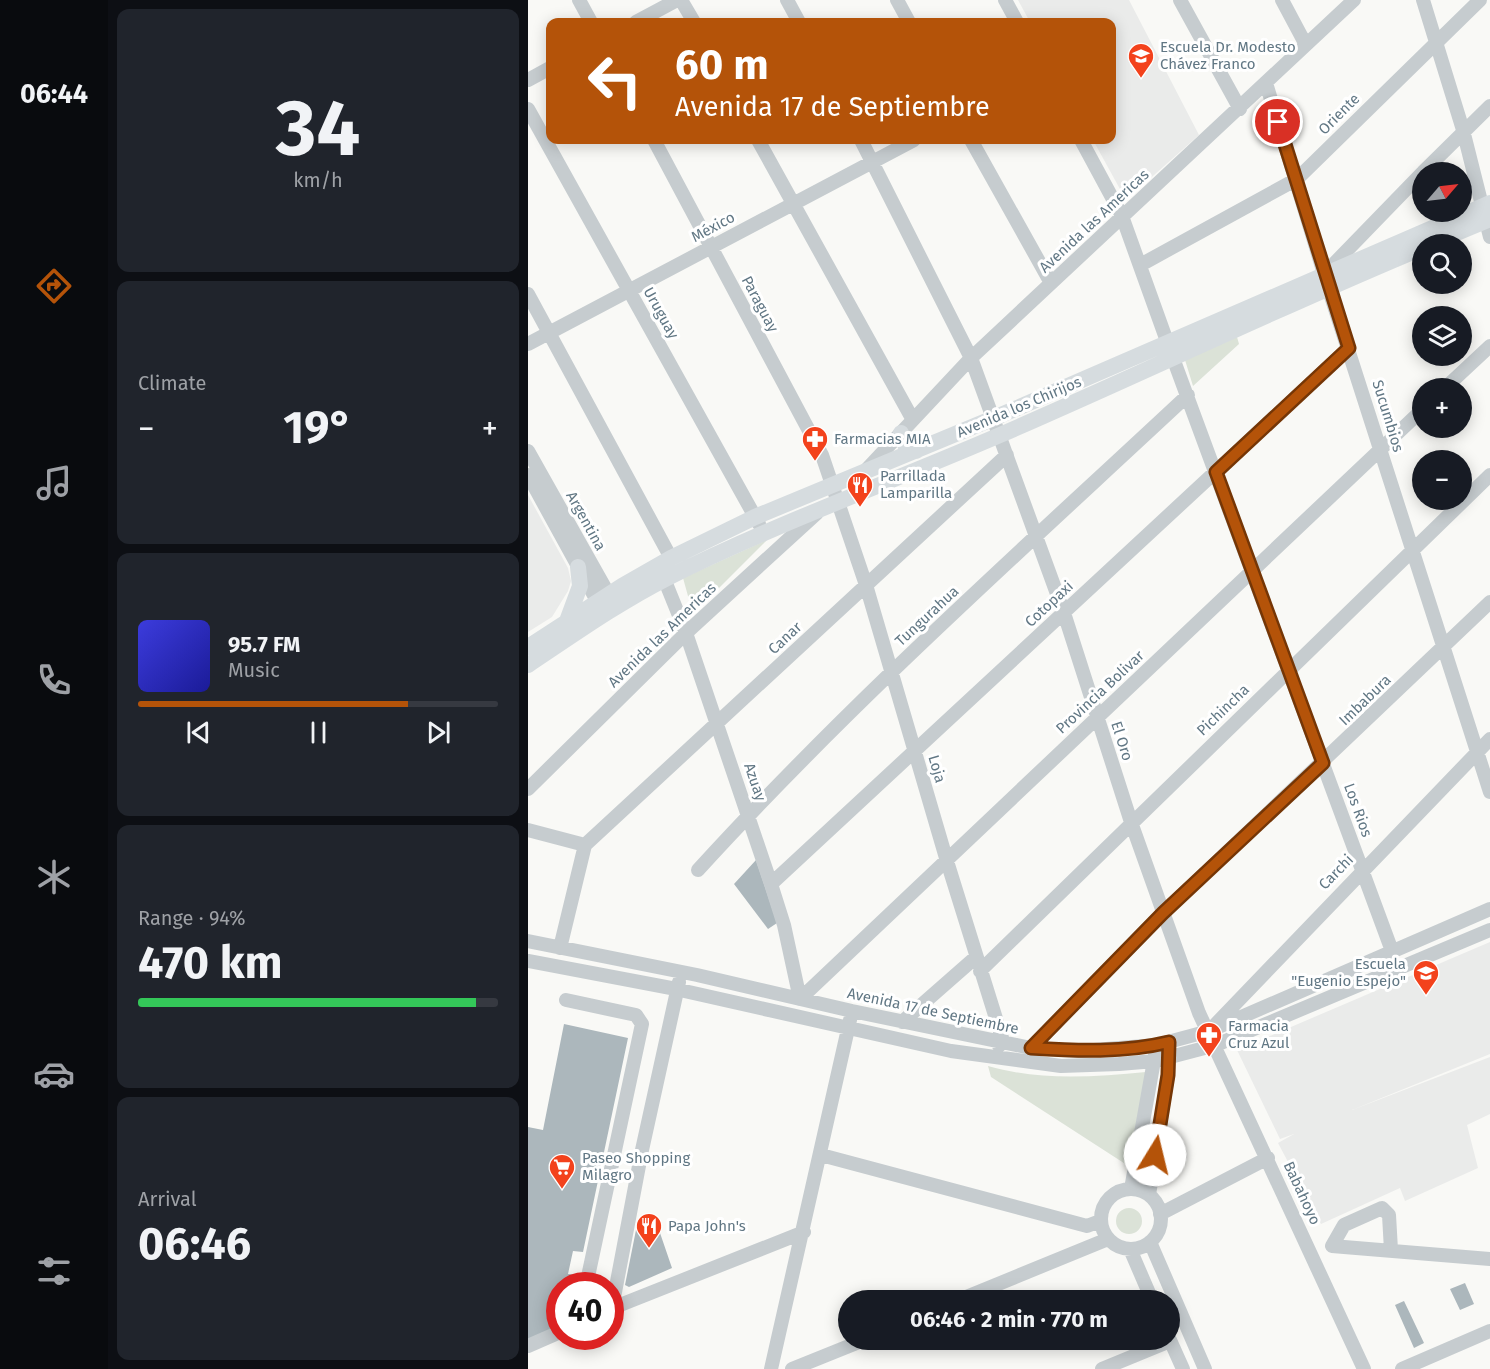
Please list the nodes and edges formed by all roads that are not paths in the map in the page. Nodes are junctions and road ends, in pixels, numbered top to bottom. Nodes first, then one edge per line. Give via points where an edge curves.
1 (579, 0) edge
2 (679, 0) edge
3 (787, 0) edge
4 (897, 0) edge
5 (1005, 0) edge
6 (1179, 0) edge
7 (1282, 0) edge
8 (1354, 0) edge
9 (1423, 0) edge
10 (1480, 0) edge
11 (589, 18) edge
12 (644, 18) edge
13 (691, 18) edge
14 (797, 18) edge
15 (907, 18) edge
16 (1015, 18) edge
17 (1437, 40) junction
18 (1306, 45) junction
19 (546, 70) edge
20 (528, 80) edge
21 (1266, 83) junction
22 (1490, 106) edge
23 (1240, 109) junction
24 (528, 110) edge
25 (1463, 130) junction
26 (546, 142) edge
27 (547, 144) edge
28 (656, 144) edge
29 (760, 144) edge
30 (863, 144) edge
31 (906, 144) edge
32 (973, 144) edge
33 (1083, 144) edge
34 (873, 161) junction
35 (1432, 162) edge
36 (1297, 179) junction
37 (1412, 184) edge
38 (793, 203) junction
39 (1122, 216) junction
40 (1487, 218) edge
41 (1452, 234) edge
42 (711, 247) junction
43 (1412, 251) edge
44 (1142, 264) junction
45 (1326, 280) junction
46 (1052, 283) junction
47 (630, 290) junction
48 (528, 294) edge
49 (550, 332) junction
50 (528, 344) edge
51 (1490, 346) edge
52 (1349, 348) junction
53 (1171, 350) junction
54 (971, 358) junction
55 (1456, 378) edge
56 (1188, 395) junction
57 (994, 418) junction
58 (913, 420) junction
59 (1412, 420) edge
60 (901, 433) junction
61 (999, 436) junction
62 (1381, 449) junction
63 (528, 451) edge
64 (916, 451) junction
65 (1007, 455) junction
66 (1216, 472) junction
67 (863, 473) junction
68 (528, 475) edge
69 (1490, 475) edge
70 (831, 499) junction
71 (760, 525) junction
72 (1036, 537) junction
73 (1413, 550) junction
74 (578, 567) junction
75 (665, 567) junction
76 (1253, 572) junction
77 (866, 585) junction
78 (1490, 602) edge
79 (606, 604) junction
80 (1064, 613) junction
81 (567, 622) junction
82 (686, 633) junction
83 (528, 647) edge
84 (1443, 647) junction
85 (528, 665) edge
86 (1289, 670) junction
87 (892, 672) junction
88 (1097, 717) junction
89 (717, 723) junction
90 (1490, 739) edge
91 (916, 753) junction
92 (1476, 753) junction
93 (1323, 763) junction
94 (528, 789) edge
95 (1490, 792) edge
96 (748, 814) junction
97 (1131, 822) junction
98 (528, 830) edge
99 (585, 845) junction
100 (946, 858) junction
101 (1362, 869) junction
102 (698, 870) dead end
103 (771, 884) junction
104 (1489, 911) edge
105 (1163, 913) junction
106 (1490, 930) edge
107 (528, 941) edge
108 (560, 948) junction
109 (1392, 951) junction
110 (976, 957) junction
111 (528, 961) edge
112 (681, 971) junction
113 (980, 971) junction
114 (678, 990) junction
115 (800, 999) junction
116 (566, 1000) dead end
117 (852, 1011) junction
118 (902, 1022) junction
119 (848, 1028) junction
120 (1209, 1031) junction
121 (1003, 1041) junction
122 (1163, 1044) junction
123 (1216, 1045) junction
124 (1031, 1048) junction
125 (990, 1057) junction
126 (1169, 1059) junction
127 (1155, 1062) junction
128 (617, 1142) junction
129 (642, 1150) junction
130 (821, 1155) junction
131 (614, 1157) junction
132 (1268, 1158) junction
133 (639, 1166) junction
134 (1131, 1189) junction
135 (1149, 1196) junction
136 (1160, 1214) junction
137 (1101, 1221) junction
138 (804, 1232) junction
139 (1108, 1239) junction
140 (1150, 1242) junction
141 (1332, 1246) junction
142 (1130, 1249) junction
143 (1310, 1249) junction
144 (1390, 1250) junction
145 (1490, 1259) edge
146 (589, 1272) edge
147 (618, 1272) edge
148 (983, 1290) edge
149 (1148, 1290) edge
150 (624, 1304) edge
151 (1490, 1331) edge
152 (546, 1338) edge
153 (528, 1346) edge
154 (839, 1350) edge
155 (1147, 1350) edge
156 (1174, 1350) edge
157 (771, 1369) edge
158 (792, 1369) edge
159 (1102, 1369) edge
160 (1183, 1369) edge
161 (1206, 1369) edge
162 (1364, 1369) edge
163 (1402, 1369) edge

1 - 11 street
2 - 12 street
2 - 13 street
3 - 14 street
4 - 15 street
5 - 16 street
6 - 23 street
7 - 18 street
8 - 18 street, Avenida las Americas
9 - 17 street
10 - 17 street, Oriente
17 - 25 street
17 - 36 street, Oriente
18 - 21 street, Avenida las Americas
19 - 20 street
21 - 23 street, Avenida las Americas
21 - 36 street, Sucumbios
22 - 25 street
23 - 39 street, Avenida las Americas
24 - 26 street, Uruguay
25 - 35 street
25 - 40 street
27 - 47 street, Uruguay
28 - 42 street, Paraguay
29 - 38 street
30 - 34 street, El Oro
31 - 34 street, México
32 - 46 street
33 - 39 street, Los Rios
34 - 38 street, México
34 - 54 street, El Oro
36 - 44 street, Oriente
36 - 45 street, Sucumbios
37 - 45 street
38 - 42 street, México
38 - 58 street
39 - 44 street, Los Rios
39 - 46 street, Avenida las Americas
40 - 41 main road
40 - 45 main road, Avenida los Chirijos
42 - 47 street, México
42 - 70 street, Paraguay via 822,455
43 - 45 main road, Avenida los Chirijos
44 - 53 street, Los Rios
45 - 52 street, Sucumbios
45 - 53 main road, Avenida los Chirijos
46 - 54 street, Avenida las Americas
47 - 49 street, México
47 - 71 street, Uruguay
48 - 49 street, Azuay
49 - 50 street, México
49 - 75 street, Azuay
51 - 55 street
52 - 62 street, Sucumbios
52 - 66 street, Cotopaxi
53 - 56 street, Los Rios
53 - 57 main road, Avenida los Chirijos
53 - 61 main road, Avenida los Chirijos
54 - 57 street, El Oro
54 - 58 street, Avenida las Americas
56 - 66 street, Los Rios
56 - 72 street, Tungurahua
57 - 61 street, El Oro
57 - 64 main road, Avenida los Chirijos
58 - 60 street, Avenida las Americas
59 - 62 street, Provincia Bolivar
60 - 64 main road via 906,447
60 - 67 street, Avenida las Americas
61 - 65 street, El Oro
61 - 70 main road, Avenida los Chirijos
62 - 73 street, Sucumbios
62 - 76 street, Provincia Bolivar
63 - 79 street, Argentina
64 - 67 main road, Avenida los Chirijos
65 - 72 street, El Oro
65 - 77 street, Canar
66 - 76 street, Los Rios
66 - 80 street, Cotopaxi
67 - 70 main road, Avenida los Chirijos
68 - 74 street, Argentina
69 - 73 street, Pichincha
70 - 71 main road, Avenida los Chirijos
70 - 71 main road, Avenida los Chirijos
70 - 77 street, Loja
70 - 82 street, Avenida las Americas
71 - 75 main road, Avenida los Chirijos
72 - 80 street, El Oro
72 - 87 street, Tungurahua
73 - 84 street, Sucumbios
73 - 86 street, Pichincha
74 - 79 street, Argentina
74 - 81 main road via 580,586
75 - 79 main road, Avenida los Chirijos
75 - 82 street, Azuay
76 - 86 street, Los Rios
76 - 88 street, Provincia Bolivar
77 - 87 street, Loja
77 - 89 street, Canar
78 - 84 street, Imbabura
79 - 81 main road, Avenida los Chirijos
79 - 85 main road, Avenida los Chirijos
80 - 88 street, El Oro
80 - 91 street, Cotopaxi
81 - 83 main road, Avenida los Chirijos
82 - 89 street, Azuay
82 - 94 street, Avenida las Americas
84 - 92 street, Sucumbios
84 - 93 street, Imbabura
86 - 93 street, Los Rios
86 - 97 street, Pichincha
87 - 91 street, Loja
87 - 96 street, Tungurahua
88 - 97 street, El Oro
88 - 100 street, Provincia Bolivar
89 - 96 street, Azuay
89 - 99 street, Canar
90 - 92 street, Carchi
91 - 100 street, Loja
91 - 103 street, Cotopaxi
92 - 95 street, Sucumbios
92 - 101 street, Carchi
93 - 101 street, Los Rios
93 - 105 street, Imbabura
96 - 102 street, Tungurahua
96 - 103 street, Azuay
97 - 105 street, El Oro
97 - 113 street, Pichincha
98 - 99 street
99 - 108 street
100 - 110 street, Loja
100 - 115 street, Provincia Bolivar
101 - 109 street, Los Rios
101 - 120 street, Carchi
103 - 115 street, Azuay
104 - 109 street, Avenida 17 de Septiembre
105 - 120 street, El Oro
105 - 124 street, Imbabura
106 - 123 street, Avenida 17 de Septiembre
107 - 108 street, Avenida 17 de Septiembre
108 - 112 street, Avenida 17 de Septiembre
109 - 120 street, Avenida 17 de Septiembre
110 - 113 street, Loja
110 - 118 street
111 - 114 street, Avenida 17 de Septiembre
112 - 114 street
112 - 115 street, Avenida 17 de Septiembre
113 - 121 street, Loja
114 - 119 street, Avenida 17 de Septiembre
114 - 129 street
115 - 117 street, Avenida 17 de Septiembre
116 - 128 street via 636,1015 642,1024
117 - 118 street, Avenida 17 de Septiembre
117 - 119 street
118 - 121 street, Avenida 17 de Septiembre
119 - 125 street, Avenida 17 de Septiembre
119 - 130 street
120 - 122 street, Avenida 17 de Septiembre
120 - 123 street, Babahoyo
121 - 124 street, Avenida 17 de Septiembre
121 - 125 street
122 - 124 street, Avenida 17 de Septiembre via 1081,1051
122 - 126 street
122 - 127 street
123 - 126 street, Avenida 17 de Septiembre
123 - 132 street, Babahoyo
125 - 127 street, Avenida 17 de Septiembre via 1061,1066
126 - 127 street, Avenida 17 de Septiembre
126 - 135 street
127 - 134 street
128 - 129 street
128 - 131 street
129 - 133 street
130 - 137 street via 1087,1226
130 - 138 street
131 - 133 street
131 - 146 street
132 - 136 street
132 - 143 street, Babahoyo
133 - 147 street
134 - 135 street
134 - 137 street via 1121,1190 1105,1202
135 - 136 street
136 - 140 street via 1160,1227
137 - 139 street
138 - 150 street
138 - 157 street
139 - 142 street via 1118,1247
139 - 148 street
140 - 142 street
140 - 161 street
141 - 143 street
141 - 144 street
141 - 144 street via 1344,1225 1382,1208 1389,1215
142 - 149 street
143 - 162 street, Babahoyo
144 - 145 street
151 - 163 street
152 - 153 street
154 - 158 street
155 - 159 street
156 - 160 street

